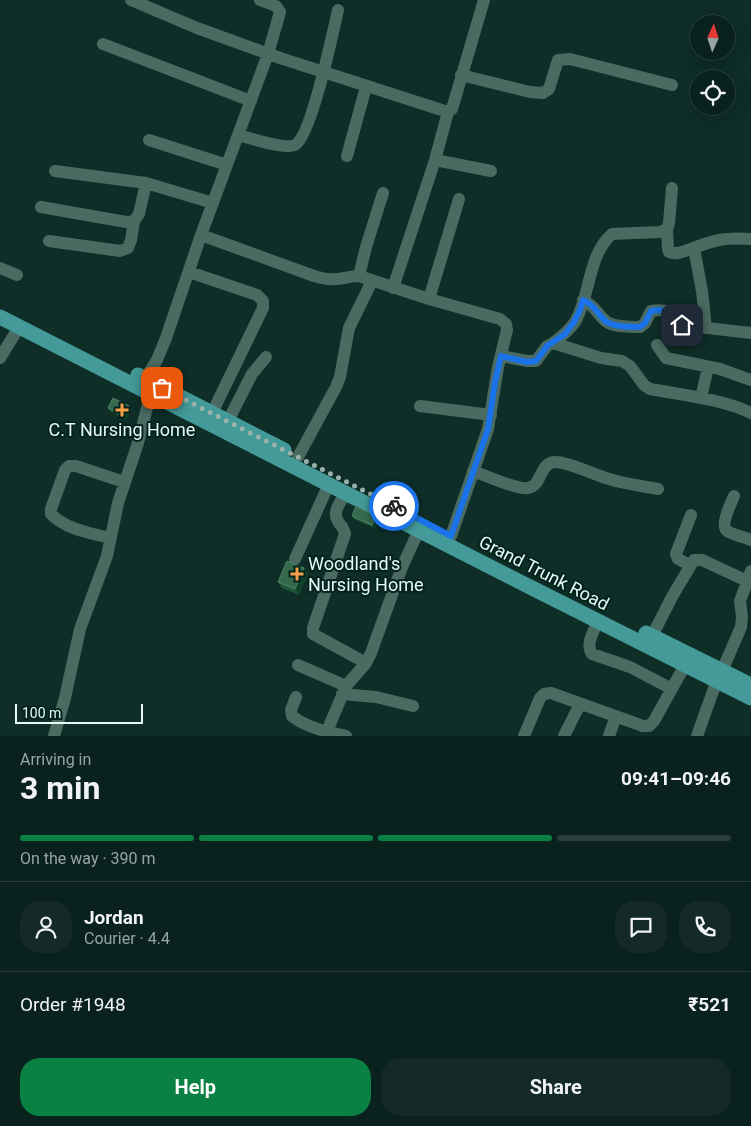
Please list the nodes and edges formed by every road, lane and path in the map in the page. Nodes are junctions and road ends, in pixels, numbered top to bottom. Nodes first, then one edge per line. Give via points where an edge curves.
1 (131, 0) edge
2 (260, 0) edge
3 (484, 0) edge
4 (338, 10) dead end
5 (103, 44) dead end
6 (268, 54) junction
7 (322, 72) junction
8 (461, 75) junction
9 (672, 85) dead end
10 (366, 87) junction
11 (251, 101) junction
12 (448, 112) junction
13 (238, 135) junction
14 (149, 140) dead end
15 (347, 156) dead end
16 (435, 160) junction
17 (227, 165) junction
18 (55, 171) dead end
19 (491, 171) dead end
20 (146, 183) junction
21 (672, 188) dead end
22 (383, 193) dead end
23 (459, 199) dead end
24 (213, 204) junction
25 (41, 207) dead end
26 (134, 221) junction
27 (667, 229) junction
28 (202, 235) junction
29 (751, 239) edge
30 (49, 241) dead end
31 (694, 248) junction
32 (0, 268) edge
33 (189, 272) junction
34 (17, 276) dead end
35 (359, 276) junction
36 (372, 281) junction
37 (393, 288) junction
38 (429, 299) junction
39 (583, 300) junction
40 (0, 306) edge
41 (0, 317) edge
42 (19, 326) junction
43 (706, 328) junction
44 (751, 333) edge
45 (552, 343) junction
46 (657, 345) dead end
47 (501, 356) junction
48 (266, 357) dead end
49 (0, 358) edge
50 (708, 367) junction
51 (145, 379) junction
52 (751, 380) edge
53 (153, 395) junction
54 (701, 398) junction
55 (420, 406) dead end
56 (750, 411) edge
57 (212, 413) junction
58 (491, 415) junction
59 (228, 421) junction
60 (298, 457) junction
61 (473, 471) junction
62 (124, 482) junction
63 (329, 484) junction
64 (658, 490) dead end
65 (346, 493) junction
66 (734, 496) dead end
67 (691, 515) dead end
68 (419, 530) junction
69 (451, 536) junction
70 (110, 538) junction
71 (751, 540) edge
72 (294, 560) dead end
73 (690, 565) junction
74 (749, 576) edge
75 (598, 621) junction
76 (652, 636) junction
77 (366, 663) junction
78 (298, 665) dead end
79 (685, 665) junction
80 (719, 676) junction
81 (672, 689) junction
82 (344, 690) junction
83 (748, 690) edge
84 (296, 697) dead end
85 (580, 704) junction
86 (413, 706) dead end
87 (616, 716) junction
88 (326, 734) edge
89 (54, 736) edge
90 (346, 736) edge
91 (524, 736) edge
92 (564, 736) edge
93 (610, 736) edge
94 (696, 736) edge

1 - 6 street
2 - 6 street via 276,6 280,12
3 - 8 street
4 - 7 street
5 - 11 street
6 - 7 street
6 - 11 street
7 - 10 street
7 - 13 street via 304,136 296,145 287,146
8 - 9 street via 539,94 549,88 558,60 570,59
8 - 12 street via 452,109
10 - 12 street
10 - 15 street
11 - 13 street
12 - 16 street
13 - 17 street
14 - 17 street
16 - 19 street
16 - 37 street
17 - 24 street
18 - 20 street
20 - 24 street
20 - 26 street via 139,214
21 - 27 street
22 - 35 street
23 - 38 street
24 - 28 street
25 - 26 street
26 - 30 street via 128,248 120,251
27 - 31 street via 669,252 680,253
27 - 39 street via 612,234 606,238 595,259
28 - 33 street
28 - 35 street via 328,280
29 - 31 street via 715,240
31 - 43 street
32 - 34 street
33 - 51 street via 157,360
33 - 57 street via 257,294 264,301
35 - 36 street
36 - 37 street
36 - 60 street via 349,328 338,382
37 - 38 street
38 - 47 street via 500,319 507,330
39 - 43 street via 592,304 612,325 640,327 651,311 659,310 670,312 682,325
39 - 45 street via 574,322
40 - 51 main road, Grand Trunk Road
41 - 42 main road, Grand Trunk Road
42 - 49 street
42 - 53 main road, Grand Trunk Road
43 - 44 street
45 - 47 street via 536,361
45 - 54 street via 622,361 650,389
46 - 50 street via 666,358
47 - 58 street
48 - 59 street via 252,374
50 - 52 street
50 - 54 street
51 - 57 main road, Grand Trunk Road
53 - 62 street
53 - 63 main road, Grand Trunk Road
54 - 56 street
55 - 58 street
57 - 59 main road, Grand Trunk Road
58 - 61 street
59 - 60 main road, Grand Trunk Road
60 - 69 main road, Grand Trunk Road
61 - 64 street via 528,488 536,484 552,462
61 - 69 street
62 - 70 street
62 - 70 street via 69,466 51,509 50,514 55,519 72,528
63 - 65 main road, Grand Trunk Road
63 - 72 street
65 - 68 main road, Grand Trunk Road
65 - 77 street via 336,510 345,534 313,634
66 - 71 street via 725,527
67 - 73 street via 676,554 678,559
68 - 75 main road, Grand Trunk Road
68 - 77 street
69 - 76 main road, Grand Trunk Road
70 - 89 street via 101,575 80,629
73 - 74 street via 694,560 702,560
73 - 76 street
74 - 80 street via 740,601 741,627
75 - 79 main road, Grand Trunk Road
75 - 81 street via 589,644 592,654 630,667
76 - 80 main road, Grand Trunk Road
77 - 82 street
78 - 82 street
79 - 80 main road, Grand Trunk Road
79 - 81 street
80 - 83 main road, Grand Trunk Road
80 - 94 street
81 - 87 street via 649,726
82 - 86 street
82 - 88 street
84 - 88 street via 292,716
85 - 87 street
85 - 91 street via 551,693 544,694
85 - 92 street
87 - 93 street
88 - 90 street

